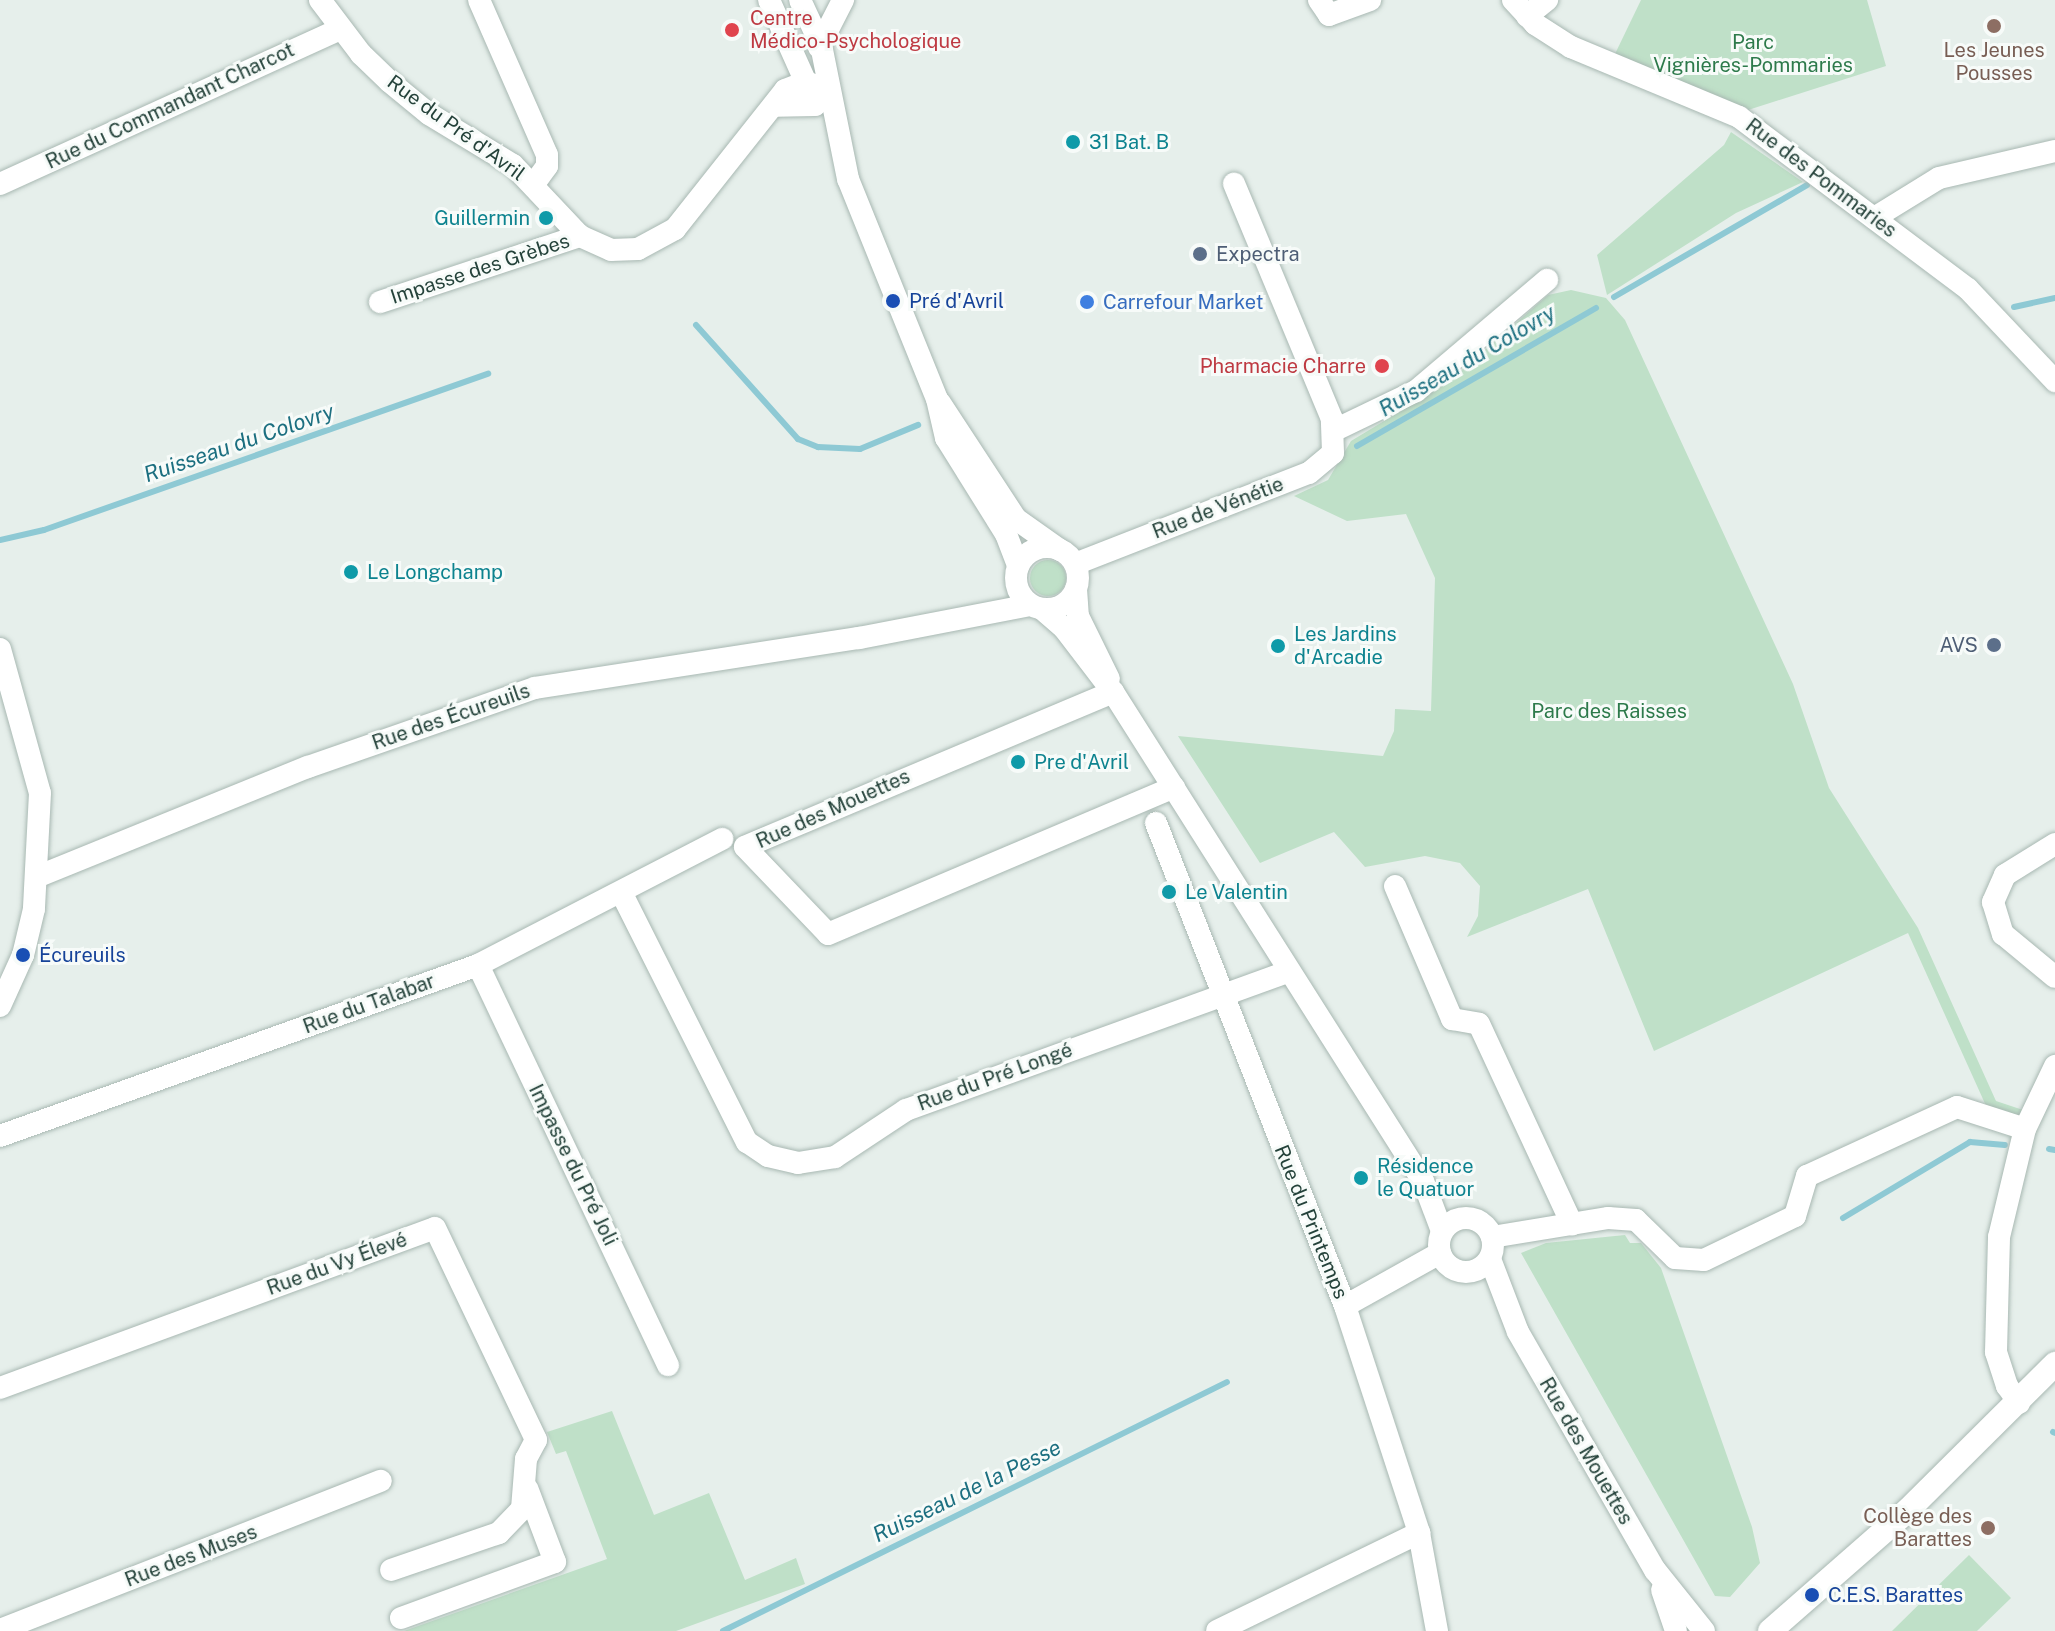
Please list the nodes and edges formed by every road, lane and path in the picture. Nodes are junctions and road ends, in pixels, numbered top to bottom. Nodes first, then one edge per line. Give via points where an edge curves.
1 (320, 0) edge
2 (479, 0) edge
3 (800, 0) edge
4 (843, 0) edge
5 (1319, 0) edge
6 (1370, 0) edge
7 (1547, 0) edge
8 (1520, 8) edge
9 (775, 10) edge
10 (340, 29) junction
11 (821, 45) junction
12 (795, 52) junction
13 (816, 92) junction
14 (2055, 151) edge
15 (0, 184) edge
16 (534, 184) junction
17 (1234, 184) dead end
18 (1874, 218) junction
19 (580, 236) junction
20 (1547, 280) dead end
21 (380, 302) dead end
22 (2055, 381) edge
23 (937, 399) junction
24 (1335, 430) junction
25 (1067, 557) junction
26 (1017, 568) junction
27 (1076, 589) junction
28 (1036, 607) junction
29 (964, 616) junction
30 (0, 649) edge
31 (1113, 692) junction
32 (1174, 787) junction
33 (1156, 823) dead end
34 (722, 839) dead end
35 (2055, 844) edge
36 (39, 866) junction
37 (1395, 886) dead end
38 (622, 894) junction
39 (478, 965) junction
40 (1287, 972) junction
41 (2055, 977) edge
42 (1221, 994) junction
43 (0, 1006) edge
44 (2055, 1066) edge
45 (2028, 1123) junction
46 (0, 1136) edge
47 (1423, 1181) junction
48 (1470, 1218) junction
49 (1572, 1224) junction
50 (1441, 1242) junction
51 (1491, 1248) junction
52 (1470, 1273) junction
53 (1345, 1306) junction
54 (1518, 1332) junction
55 (2055, 1364) edge
56 (668, 1365) dead end
57 (0, 1388) edge
58 (2019, 1403) junction
59 (381, 1481) dead end
60 (527, 1488) junction
61 (1419, 1533) junction
62 (391, 1570) dead end
63 (1655, 1570) junction
64 (1835, 1577) junction
65 (401, 1618) dead end
66 (0, 1630) edge
67 (1217, 1631) edge
68 (1437, 1631) edge
69 (1676, 1631) edge
70 (1704, 1631) edge
71 (1770, 1631) edge
72 (1793, 1631) edge

1 - 10 street, Rue du Pré d'Avril
2 - 16 street via 547,155 547,166
3 - 9 street
3 - 11 street
4 - 11 street
5 - 6 street via 1329,15
7 - 8 street
8 - 18 street, Rue des Pommaries via 1571,47 1739,117
9 - 12 street
10 - 15 street, Rue du Commandant Charcot
10 - 16 street, Rue du Pré d'Avril via 429,114 513,165
11 - 12 street
11 - 13 street
12 - 13 street
13 - 19 street, Rue du Pré d'Avril via 776,106 675,229 655,243 611,250
13 - 23 street via 890,294
14 - 18 street via 1939,178
16 - 19 street, Rue du Pré d'Avril
17 - 24 street
18 - 22 street, Rue des Pommaries via 1968,289
19 - 21 street, Impasse des Grèbes
20 - 24 street via 1416,391
23 - 25 street via 1016,519
23 - 26 street via 946,438 1006,534
24 - 25 street, Rue de Vénétie via 1333,453 1325,463
25 - 26 street via 1038,548
25 - 27 street
26 - 28 street via 1018,590
26 - 29 street, Rue des Écureuils via 993,596
27 - 28 street via 1065,604
27 - 31 street via 1078,616 1098,649
28 - 29 street, Rue des Écureuils
28 - 31 street via 1064,628
29 - 36 street, Rue des Écureuils via 859,638 535,688 464,709 95,850
30 - 36 street via 40,793
31 - 32 street
31 - 32 street, Rue des Mouettes via 745,847 828,934
32 - 40 street
33 - 42 street, Rue du Printemps
34 - 38 street, Rue du Talabar
35 - 41 street via 2005,875 1993,902 2003,934
36 - 43 street via 23,955
37 - 49 street via 1452,1019 1479,1024
38 - 39 street, Rue du Talabar
38 - 42 street, Rue du Pré Longé via 747,1142 768,1156 798,1163 835,1157 906,1110
39 - 46 street, Rue du Talabar
39 - 56 street, Impasse du Pré Joli
40 - 42 street, Rue du Pré Longé
40 - 47 street
42 - 53 street, Rue du Printemps
44 - 45 street
45 - 49 street via 1957,1107 1807,1176 1795,1216 1704,1260 1675,1258 1636,1220
45 - 58 street via 1999,1237 1995,1282 1999,1364
47 - 48 street
47 - 50 street
48 - 50 street via 1450,1223
48 - 51 street
49 - 51 street
50 - 52 street via 1457,1272
50 - 53 street
51 - 52 street
51 - 54 street, Rue des Mouettes
52 - 54 street, Rue des Mouettes
53 - 61 street, Rue du Printemps
54 - 63 street, Rue des Mouettes
55 - 58 main road
57 - 60 street, Rue du Vy Élevé via 435,1228 536,1440 526,1459
58 - 64 main road
59 - 66 street, Rue des Muses
60 - 62 street via 522,1509 499,1533
60 - 65 street via 555,1562
61 - 67 street
61 - 68 street, Rue du Printemps
63 - 69 street, Rue des Mouettes
63 - 70 street, Rue des Mouettes
64 - 71 main road
64 - 72 main road

